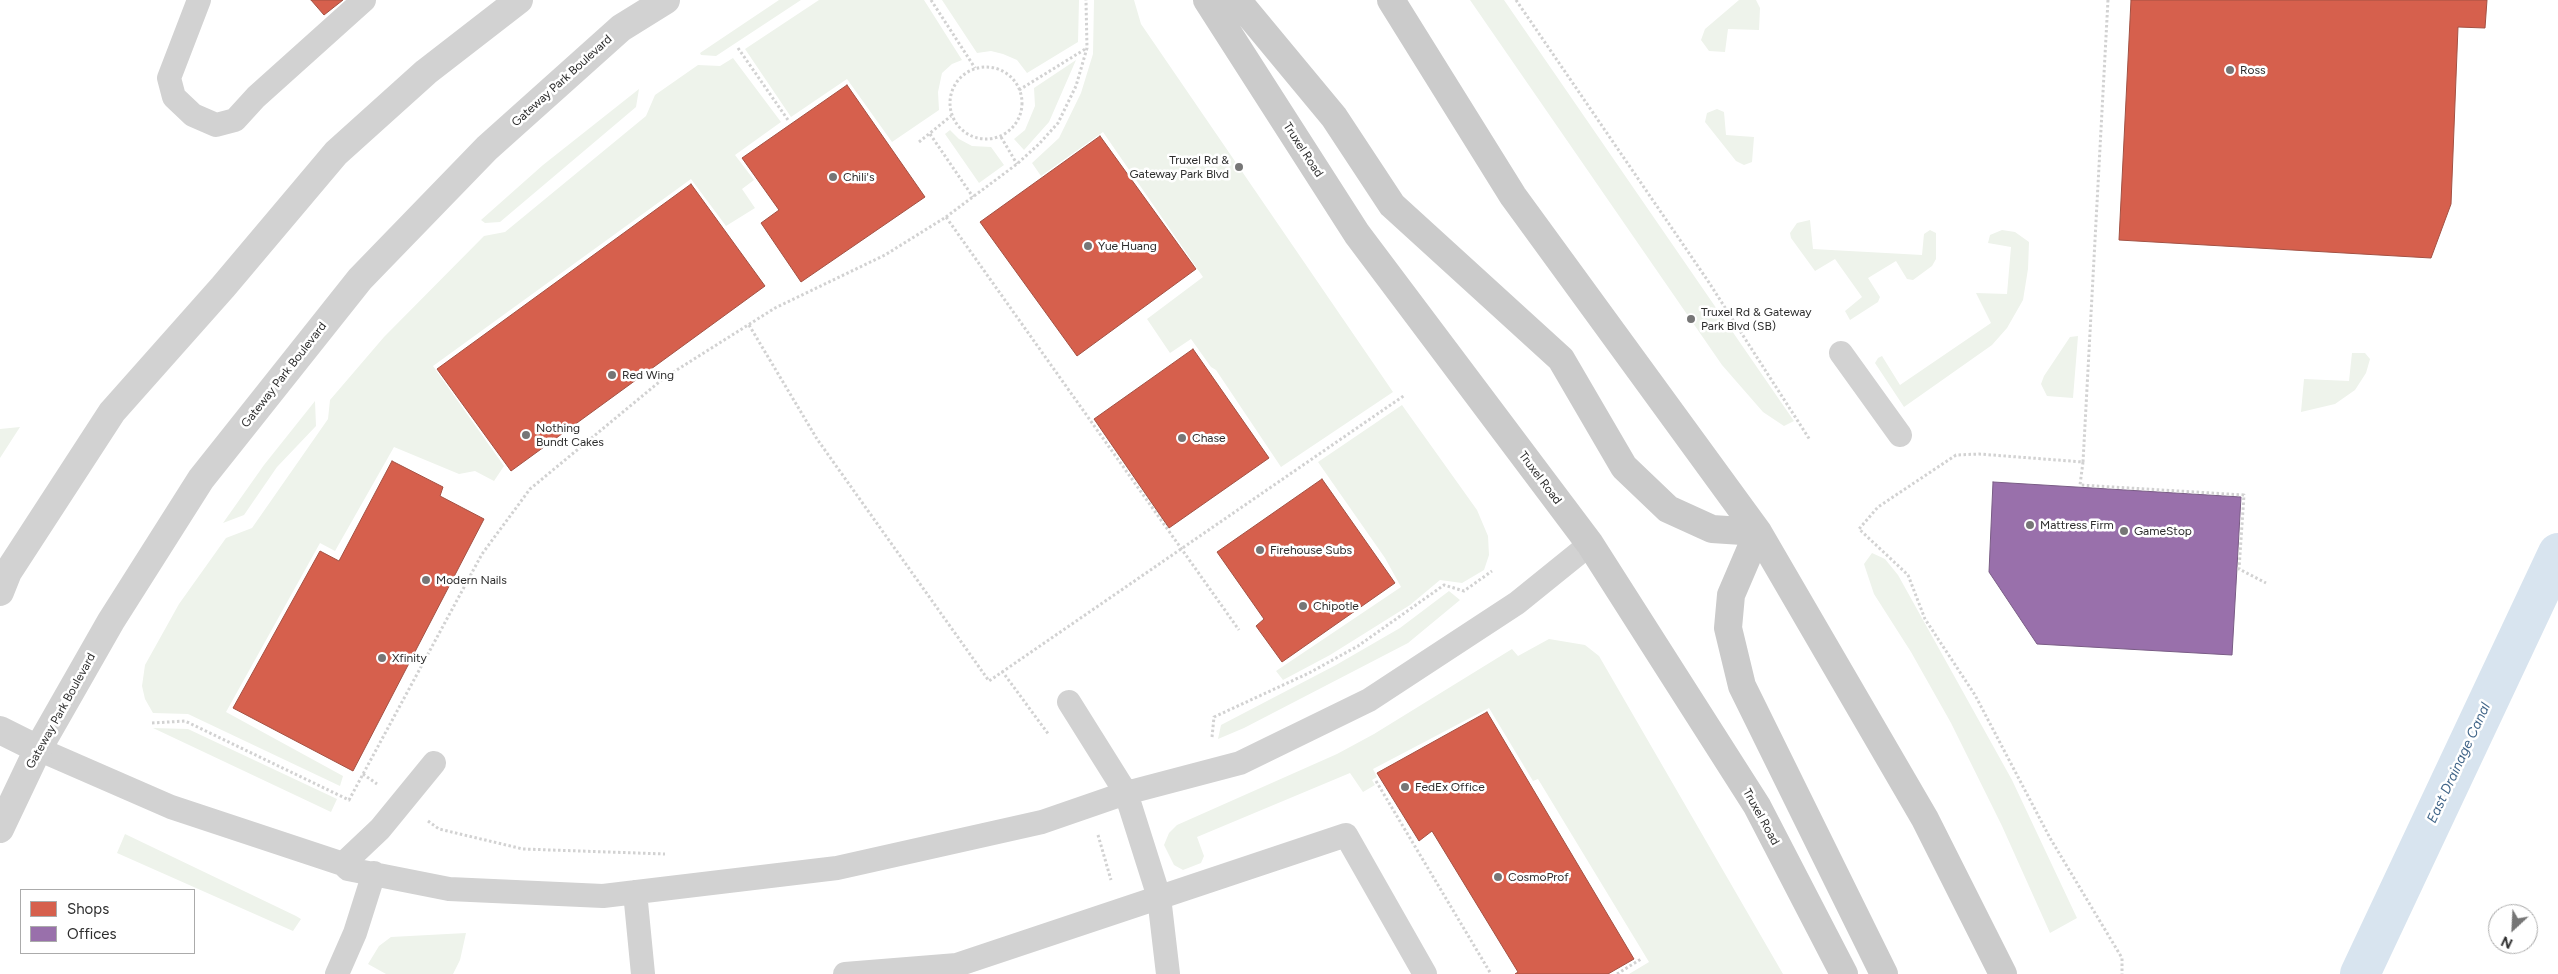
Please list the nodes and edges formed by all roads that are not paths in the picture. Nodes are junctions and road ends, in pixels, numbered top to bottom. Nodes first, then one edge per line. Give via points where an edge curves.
1 (199, 0) edge
2 (364, 0) edge
3 (519, 0) edge
4 (666, 0) edge
5 (1207, 0) edge
6 (1237, 0) edge
7 (1391, 0) edge
8 (1841, 353) dead end
9 (1900, 435) dead end
10 (1758, 532) junction
11 (1590, 544) junction
12 (0, 592) edge
13 (1070, 702) dead end
14 (0, 730) edge
15 (38, 749) junction
16 (434, 763) dead end
17 (1126, 793) junction
18 (0, 829) edge
19 (343, 864) junction
20 (374, 873) junction
21 (635, 892) junction
22 (1159, 897) junction
23 (337, 974) edge
24 (643, 974) edge
25 (844, 974) edge
26 (1168, 974) edge
27 (1425, 974) edge
28 (1844, 974) edge
29 (1884, 974) edge
30 (2003, 974) edge

1 - 2 lane via 168,78 174,97 193,115 216,124 235,120 256,97
3 - 12 street via 426,72 336,153 112,412 8,572
4 - 15 street, Gateway Park Boulevard via 622,28 494,142 360,278 201,479 111,621
5 - 11 main road, Truxel Road via 1357,234
6 - 10 main road via 1334,117 1392,205 1561,359 1624,468 1668,509 1712,529
7 - 10 main road via 1514,196
8 - 9 lane
10 - 29 main road via 1731,595 1728,628 1742,686
10 - 30 main road via 1925,819
11 - 17 lane via 1517,603 1369,700 1240,763
11 - 28 main road, Truxel Road via 1757,806
13 - 17 lane
14 - 15 street
15 - 18 street, Gateway Park Boulevard
15 - 19 lane via 171,807
16 - 19 lane via 380,829
17 - 21 lane via 1042,822 837,868
17 - 22 lane
19 - 20 lane via 348,869
20 - 21 lane via 449,889 603,896
20 - 23 lane
21 - 24 lane
22 - 25 lane via 958,965
22 - 26 lane
22 - 27 lane via 1346,834

